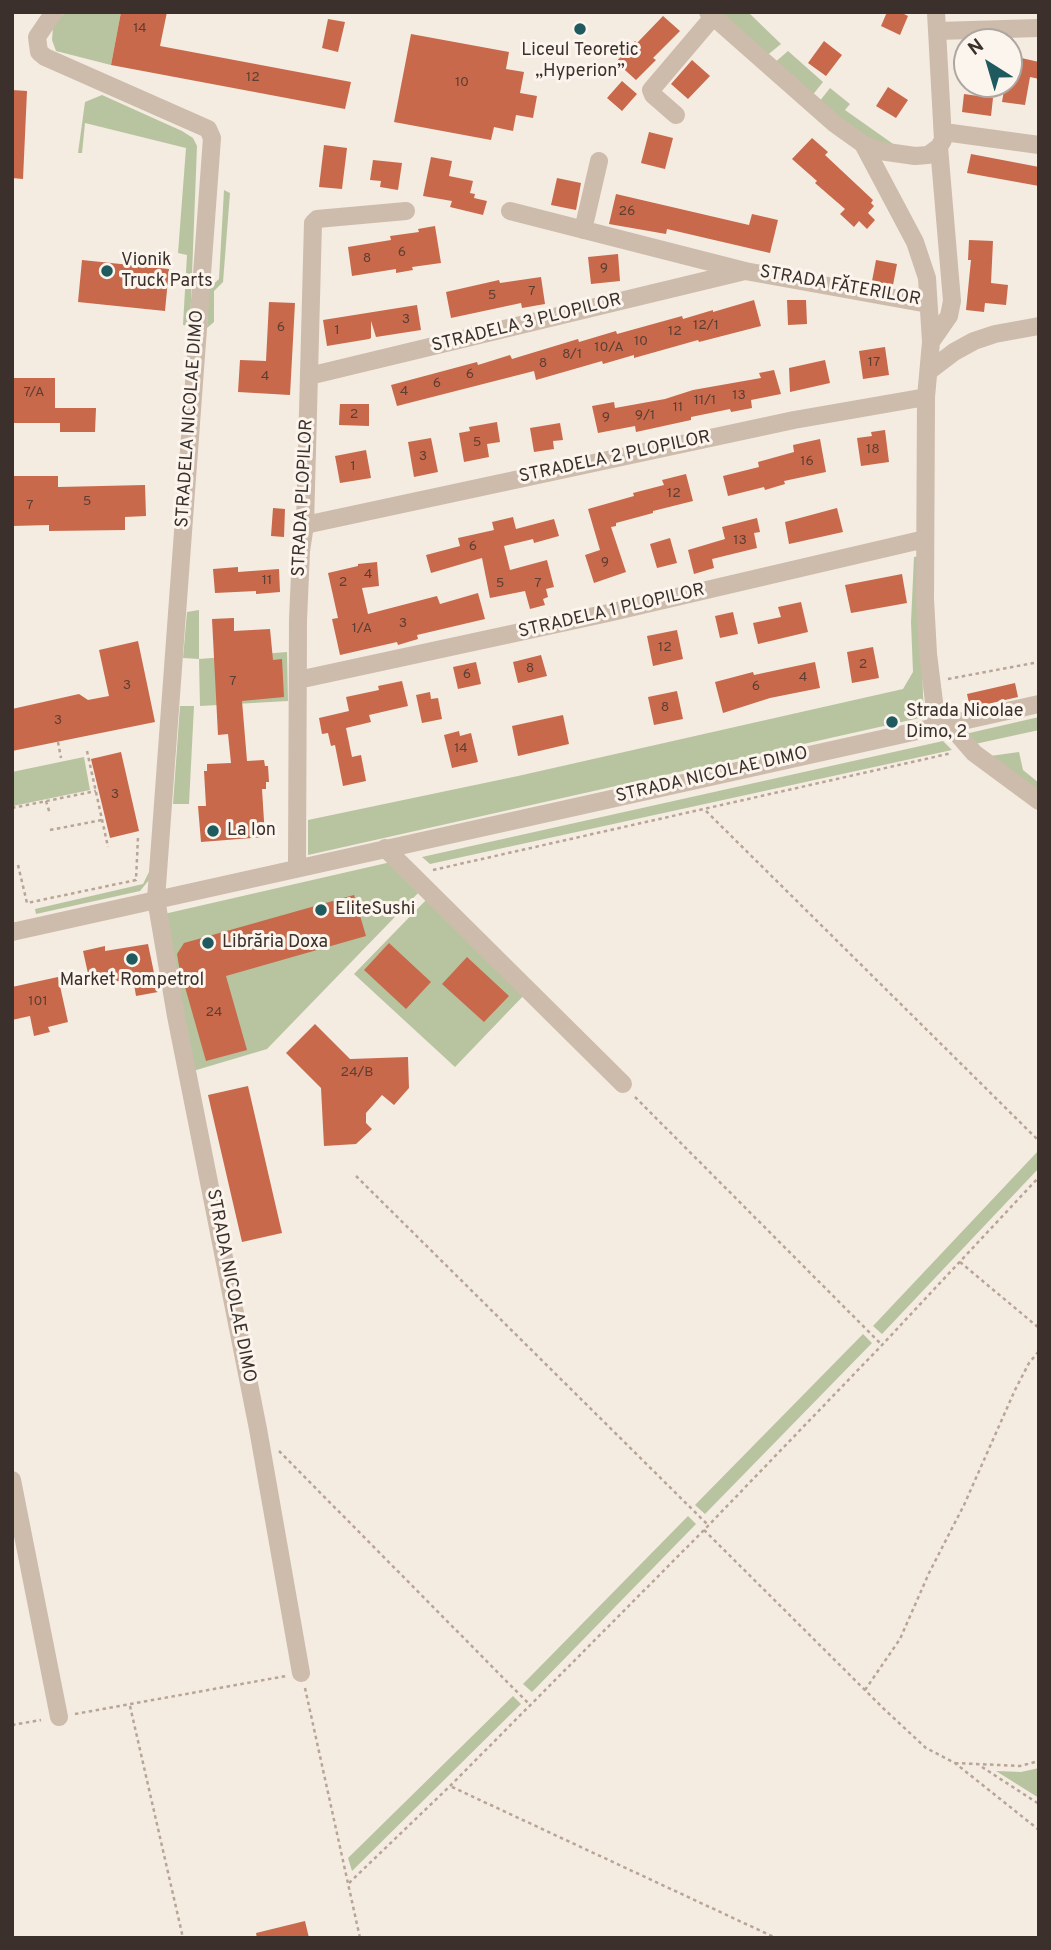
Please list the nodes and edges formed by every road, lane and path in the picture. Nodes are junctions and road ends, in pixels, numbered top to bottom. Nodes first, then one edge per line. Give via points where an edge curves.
1 (54, 12) edge
2 (936, 12) edge
3 (710, 15) edge
4 (1039, 28) edge
5 (937, 31) junction
6 (676, 115) dead end
7 (942, 140) junction
8 (863, 144) junction
9 (1039, 145) edge
10 (598, 161) dead end
11 (406, 211) dead end
12 (510, 211) dead end
13 (583, 230) junction
14 (745, 271) junction
15 (928, 304) junction
16 (1039, 326) edge
17 (931, 342) junction
18 (929, 371) junction
19 (309, 376) junction
20 (926, 397) junction
21 (305, 525) junction
22 (925, 539) junction
23 (1039, 662) edge
24 (298, 680) junction
25 (931, 682) junction
26 (1039, 704) edge
27 (943, 725) junction
28 (58, 742) dead end
29 (970, 748) junction
30 (87, 751) dead end
31 (61, 758) dead end
32 (96, 791) junction
33 (46, 801) junction
34 (1039, 801) edge
35 (12, 808) edge
36 (705, 810) junction
37 (50, 814) dead end
38 (102, 820) junction
39 (50, 830) dead end
40 (138, 837) dead end
41 (108, 847) dead end
42 (385, 848) junction
43 (18, 865) dead end
44 (298, 868) junction
45 (412, 874) junction
46 (156, 899) junction
47 (12, 932) edge
48 (623, 1084) joint
49 (1039, 1141) edge
50 (356, 1177) dead end
51 (1039, 1177) edge
52 (960, 1262) junction
53 (1039, 1328) edge
54 (882, 1345) junction
55 (1039, 1351) edge
56 (278, 1449) dead end
57 (12, 1480) edge
58 (708, 1525) junction
59 (704, 1530) junction
60 (301, 1673) junction
61 (865, 1690) junction
62 (129, 1704) junction
63 (530, 1705) junction
64 (59, 1717) junction
65 (12, 1725) edge
66 (1039, 1760) edge
67 (955, 1763) junction
68 (979, 1765) junction
69 (450, 1786) junction
70 (1039, 1804) edge
71 (1039, 1830) edge
72 (349, 1883) junction
73 (183, 1938) edge
74 (360, 1938) edge
75 (776, 1938) edge

1 - 46 street, STRADELA NICOLAE DIMO via 37,37 38,52 212,133
2 - 5 street
3 - 6 street, STRADA FĂTERILOR via 651,90
3 - 8 street, STRADA FĂTERILOR
4 - 5 street
5 - 7 street
7 - 8 street, STRADA FĂTERILOR via 928,155 915,156
7 - 9 street
7 - 17 street via 952,300 949,316
8 - 15 street, STRADA FĂTERILOR via 915,242 927,278
10 - 13 street
11 - 19 street, STRADA PLOPILOR via 313,223
12 - 13 street, STRADA FĂTERILOR
13 - 14 street, STRADA FĂTERILOR
14 - 15 street, STRADA FĂTERILOR
14 - 19 street, STRADELA 3 PLOPILOR
15 - 17 street
16 - 18 street via 974,341
17 - 18 street
18 - 20 street
19 - 21 street, STRADA PLOPILOR
20 - 21 street, STRADELA 2 PLOPILOR via 794,420
20 - 22 street
21 - 24 street, STRADA PLOPILOR
22 - 24 street, STRADELA 1 PLOPILOR
22 - 25 street
23 - 25 path
24 - 44 street, STRADA PLOPILOR
25 - 27 street
26 - 27 street, STRADA NICOLAE DIMO
27 - 29 street
27 - 42 street, STRADA NICOLAE DIMO
28 - 31 path
29 - 34 street
29 - 36 path
30 - 32 path
32 - 33 path
32 - 38 path
33 - 35 path
33 - 37 path
36 - 45 path
36 - 49 path
38 - 39 path
38 - 41 path
40 - 43 path via 136,880 27,903
42 - 44 street, STRADA NICOLAE DIMO
42 - 45 street
44 - 46 street, STRADA NICOLAE DIMO
45 - 48 street
46 - 47 street, STRADA NICOLAE DIMO
46 - 60 street, STRADA NICOLAE DIMO
48 - 54 path
50 - 58 path
51 - 52 path
52 - 53 path
52 - 54 path
54 - 58 path
55 - 61 path via 1015,1390 900,1639
56 - 63 path
57 - 64 street
58 - 59 path
59 - 61 path
59 - 63 path
60 - 62 path
60 - 72 path
61 - 67 path via 926,1748
62 - 64 path
62 - 73 path
63 - 69 path
64 - 65 path
66 - 68 path via 1020,1766
67 - 68 path
67 - 71 path
68 - 70 path
69 - 72 path
69 - 75 path
72 - 74 path

